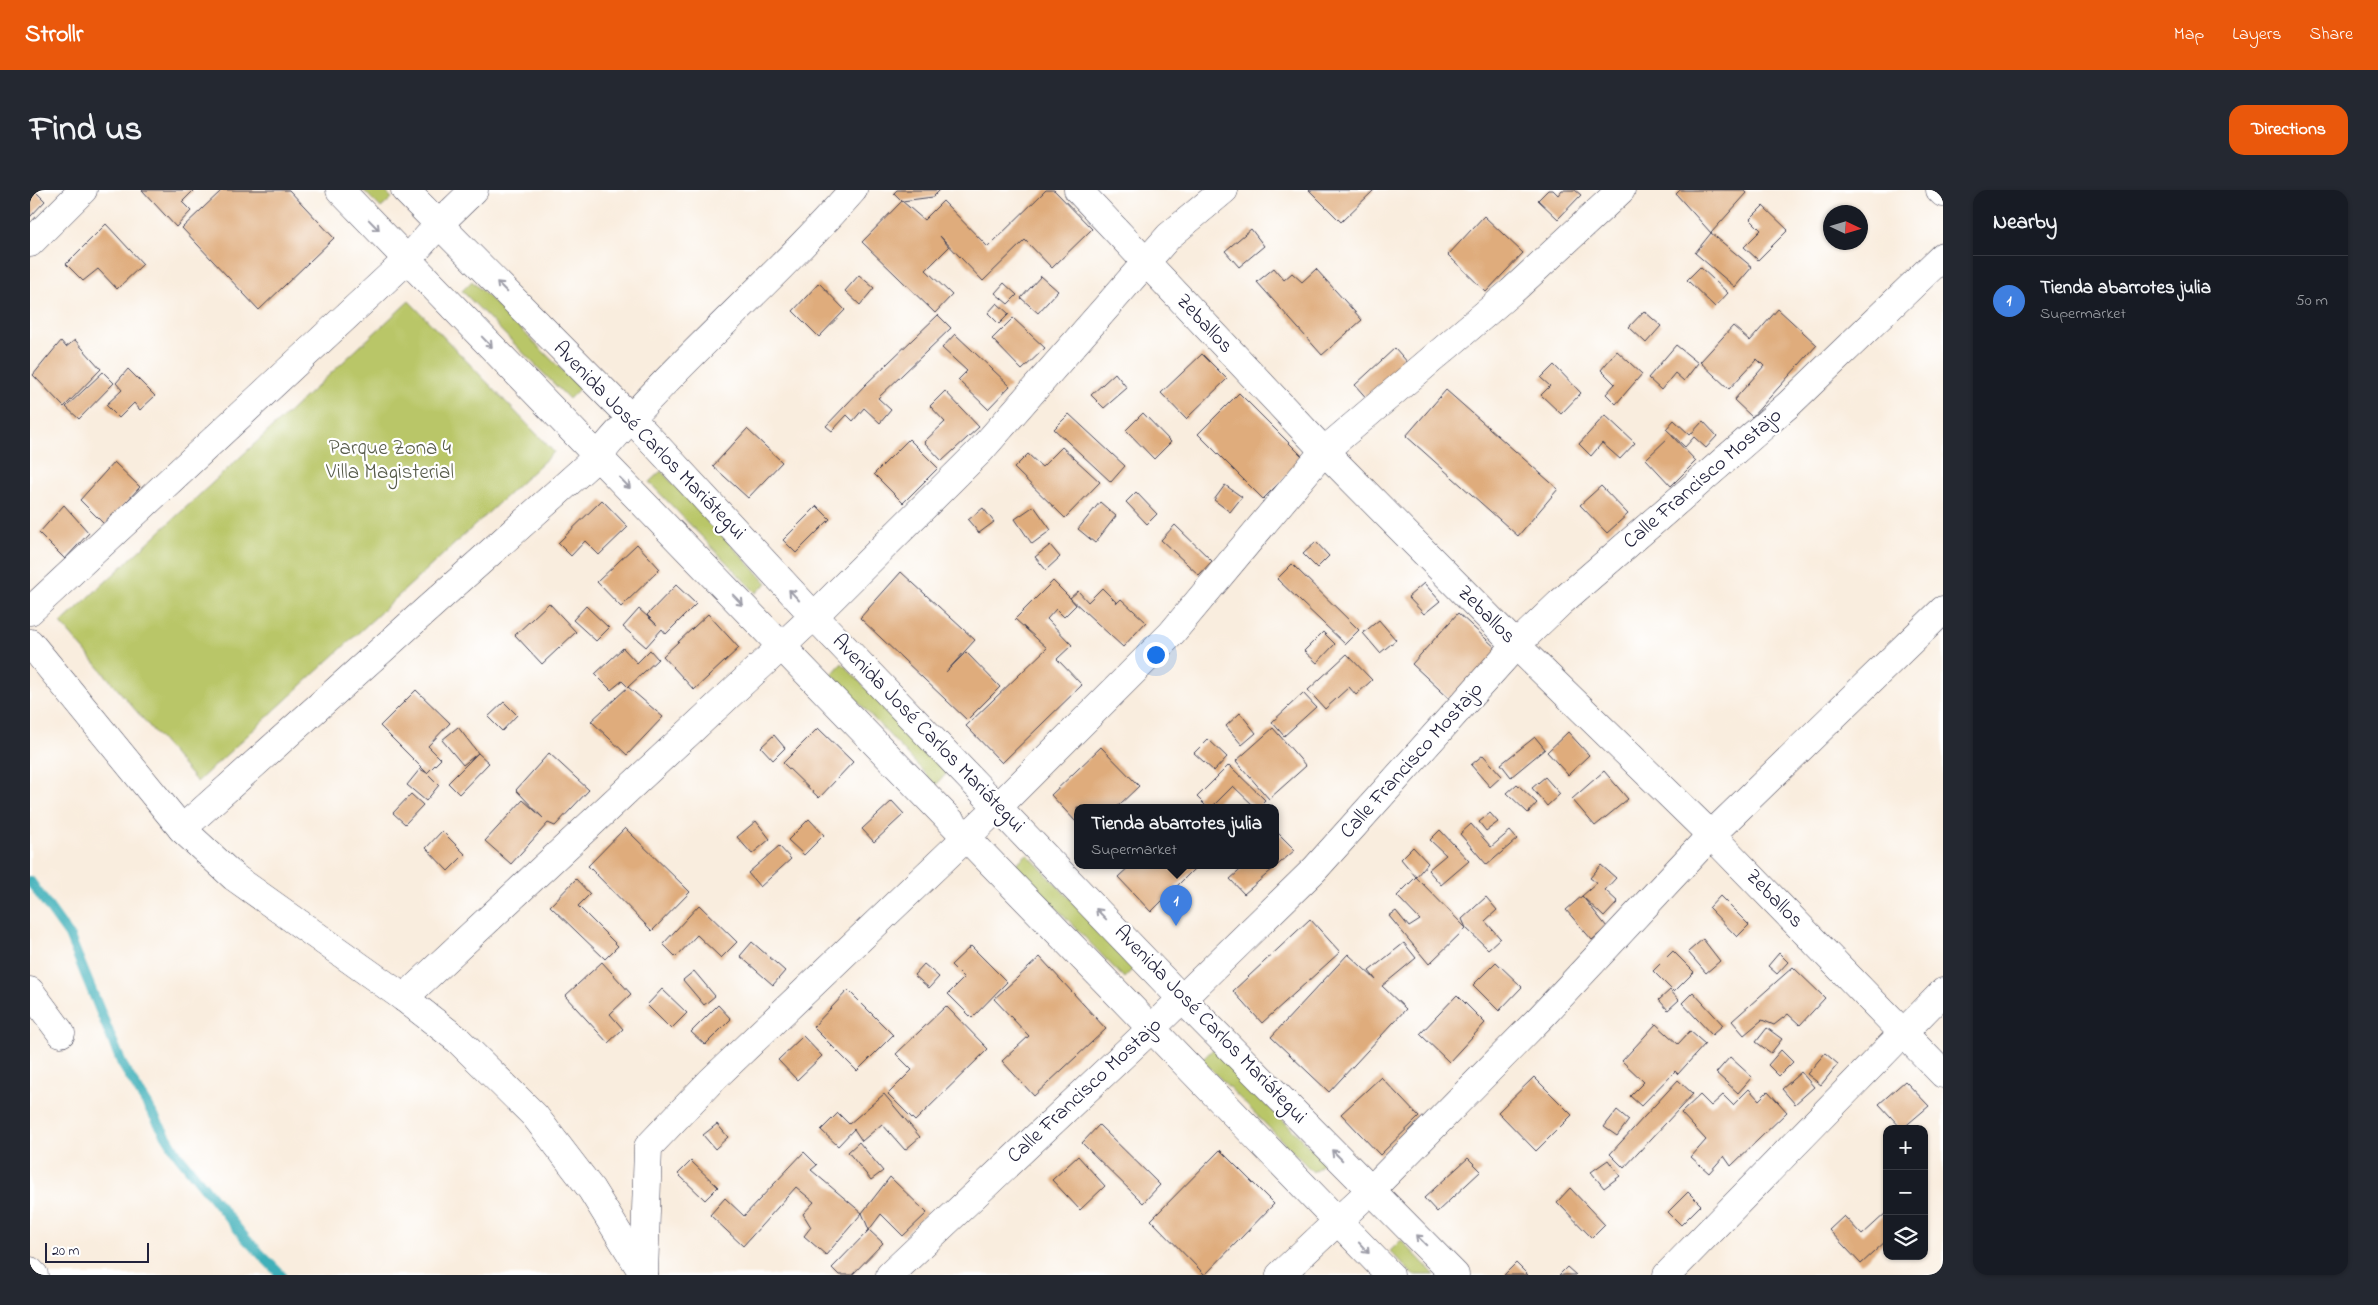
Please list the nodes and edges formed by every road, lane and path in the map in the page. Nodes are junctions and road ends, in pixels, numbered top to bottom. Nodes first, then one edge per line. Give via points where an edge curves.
1 (84, 190) edge
2 (340, 190) edge
3 (405, 190) edge
4 (474, 190) edge
5 (853, 190) edge
6 (1078, 190) edge
7 (1224, 190) edge
8 (1621, 190) edge
9 (1940, 190) edge
10 (1943, 193) edge
11 (439, 224) junction
12 (30, 243) edge
13 (1943, 256) edge
14 (408, 259) junction
15 (1146, 261) junction
16 (630, 417) junction
17 (1324, 452) junction
18 (598, 456) junction
19 (1943, 610) edge
20 (30, 611) edge
21 (814, 616) junction
22 (30, 644) edge
23 (781, 644) junction
24 (1516, 645) junction
25 (998, 807) junction
26 (182, 828) junction
27 (1711, 835) junction
28 (964, 837) junction
29 (30, 991) edge
30 (1943, 992) edge
31 (404, 998) junction
32 (1182, 999) junction
33 (1152, 1028) junction
34 (1903, 1031) junction
35 (61, 1033) dead end
36 (1943, 1074) edge
37 (1372, 1190) junction
38 (1338, 1220) junction
39 (30, 1271) edge
40 (34, 1275) edge
41 (644, 1275) edge
42 (890, 1275) edge
43 (1280, 1275) edge
44 (1390, 1275) edge
45 (1455, 1275) edge
46 (1668, 1275) edge

1 - 12 street
2 -> 14 street, Avenida José Carlos Mariátegui
3 - 11 street, Avenida José Carlos Mariátegui
4 - 11 street
5 - 16 street via 812,237
6 - 15 street, Zeballos
7 - 15 street via 1168,236
8 - 17 street via 1511,292
9 - 10 street
11 - 14 street
16 -> 11 street, Avenida José Carlos Mariátegui
13 - 24 street, Calle Francisco Mostajo via 1789,404
14 -> 18 street, Avenida José Carlos Mariátegui
14 - 20 street
15 - 17 street, Zeballos
15 - 21 street via 981,450
16 - 18 street
21 -> 16 street, Avenida José Carlos Mariátegui
17 - 24 street, Zeballos
17 - 25 street via 1171,634
18 -> 23 street, Avenida José Carlos Mariátegui
18 - 26 street
19 - 27 street
21 - 23 street
21 - 25 street, Avenida José Carlos Mariátegui
22 - 26 street
23 - 28 street, Avenida José Carlos Mariátegui
23 - 31 street
24 - 27 street, Zeballos
24 - 32 street, Calle Francisco Mostajo via 1315,869
25 - 28 street
32 -> 25 street, Avenida José Carlos Mariátegui
26 - 31 street via 234,877
27 - 34 street, Zeballos
27 - 37 street via 1542,1016
28 - 33 street, Avenida José Carlos Mariátegui
28 - 41 street via 710,1082 648,1147
29 - 35 street
30 - 34 street
31 - 41 street via 458,1040 535,1116 591,1189
32 - 33 street, Calle Francisco Mostajo
37 -> 32 street, Avenida José Carlos Mariátegui
33 - 38 street, Avenida José Carlos Mariátegui
33 - 42 street, Calle Francisco Mostajo
34 - 36 street, Zeballos
34 - 46 street
37 - 38 street
45 -> 37 street, Avenida José Carlos Mariátegui
38 - 43 street
38 -> 44 street, Avenida José Carlos Mariátegui
39 - 40 street

